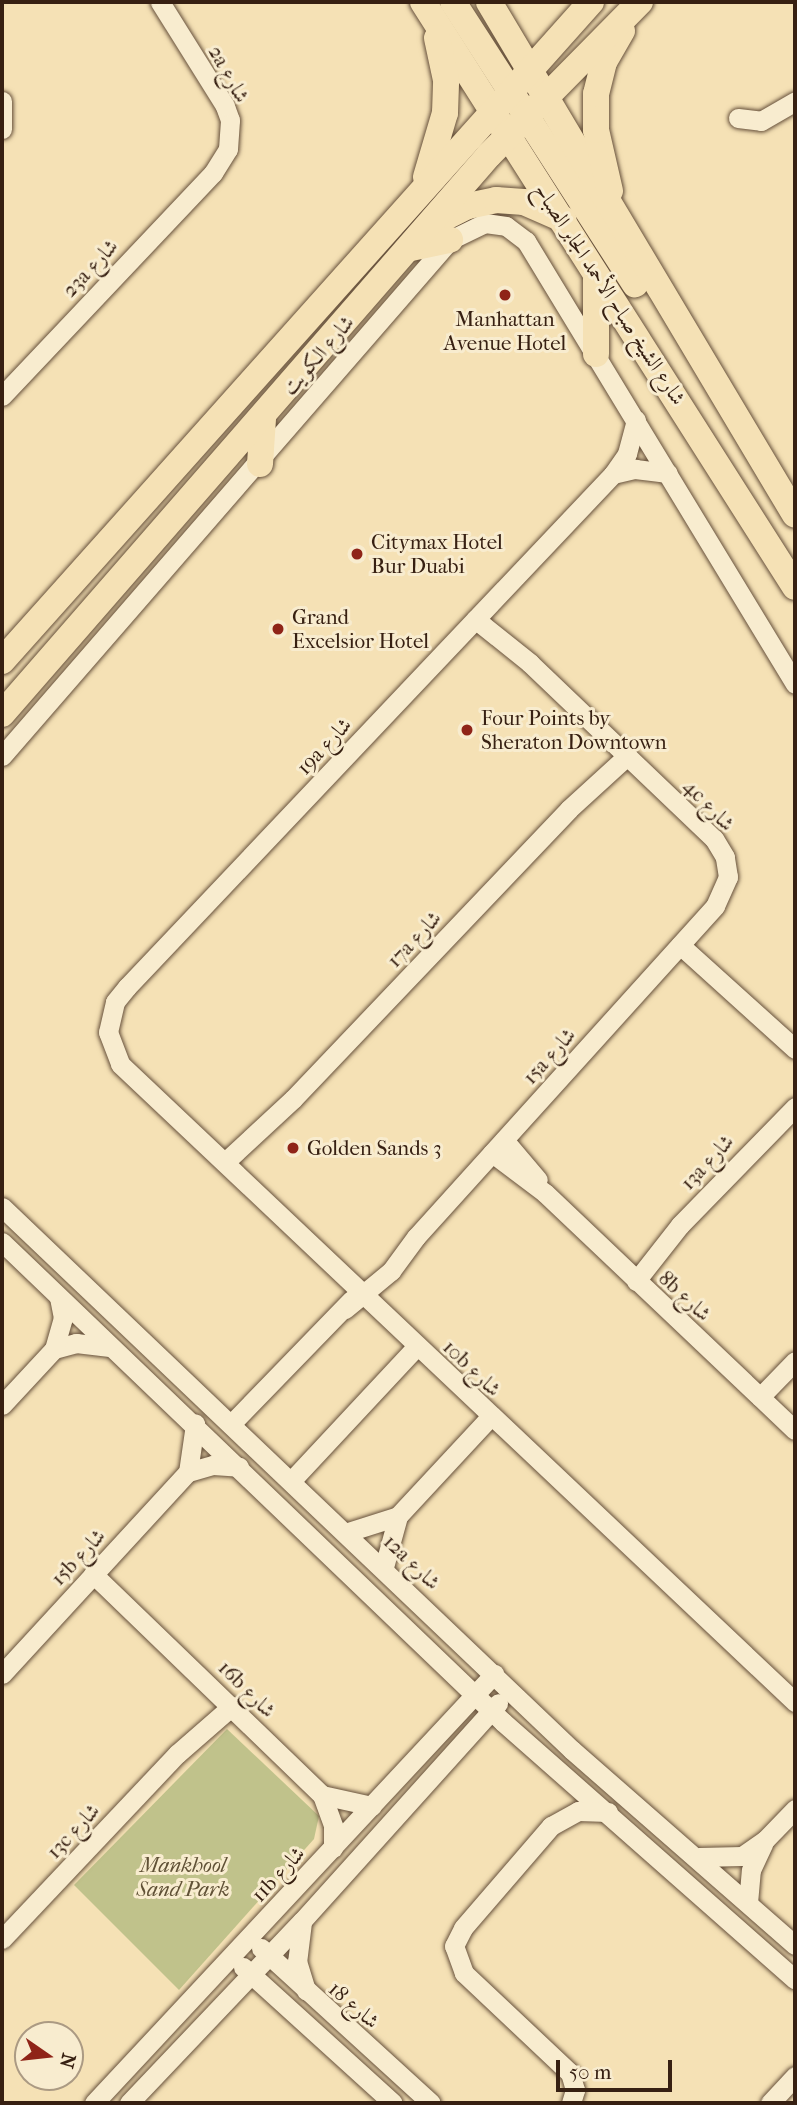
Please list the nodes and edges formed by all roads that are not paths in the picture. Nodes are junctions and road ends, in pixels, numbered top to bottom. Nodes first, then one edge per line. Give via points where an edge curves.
1 (160, 2) edge
2 (489, 2) edge
3 (591, 2) edge
4 (641, 2) edge
5 (435, 5) edge
6 (530, 74) junction
7 (545, 96) junction
8 (2, 101) edge
9 (795, 101) edge
10 (519, 104) junction
11 (493, 114) junction
12 (738, 118) dead end
13 (2, 129) edge
14 (507, 136) junction
15 (213, 173) joint
16 (418, 198) junction
17 (563, 219) junction
18 (617, 220) junction
19 (440, 232) junction
20 (596, 275) junction
21 (685, 335) junction
22 (596, 354) junction
23 (2, 396) edge
24 (263, 419) junction
25 (636, 419) junction
26 (260, 464) junction
27 (668, 473) junction
28 (613, 474) junction
29 (795, 516) edge
30 (795, 587) edge
31 (480, 614) junction
32 (26, 633) junction
33 (2, 661) edge
34 (795, 684) edge
35 (2, 694) edge
36 (2, 714) edge
37 (622, 752) junction
38 (2, 756) edge
39 (715, 906) joint
40 (684, 941) junction
41 (795, 1049) edge
42 (120, 1064) joint
43 (795, 1094) edge
44 (795, 1107) edge
45 (767, 1131) junction
46 (498, 1146) junction
47 (230, 1166) junction
48 (2, 1207) edge
49 (2, 1242) edge
50 (631, 1276) junction
51 (361, 1293) junction
52 (59, 1297) junction
53 (417, 1346) junction
54 (110, 1347) junction
55 (54, 1349) junction
56 (795, 1361) edge
57 (795, 1374) edge
58 (764, 1401) junction
59 (2, 1405) edge
60 (494, 1420) junction
61 (231, 1423) junction
62 (195, 1424) junction
63 (795, 1430) edge
64 (239, 1467) junction
65 (188, 1472) junction
66 (292, 1480) junction
67 (398, 1516) junction
68 (348, 1532) junction
69 (384, 1567) junction
70 (97, 1570) junction
71 (451, 1672) junction
72 (2, 1674) edge
73 (494, 1674) junction
74 (510, 1690) junction
75 (474, 1695) junction
76 (227, 1701) junction
77 (795, 1702) edge
78 (491, 1711) junction
79 (452, 1719) junction
80 (521, 1739) junction
81 (460, 1744) junction
82 (322, 1795) junction
83 (372, 1806) junction
84 (795, 1809) edge
85 (608, 1812) junction
86 (765, 1840) junction
87 (334, 1848) junction
88 (699, 1857) junction
89 (748, 1903) junction
90 (302, 1922) junction
91 (250, 1938) junction
92 (2, 1939) edge
93 (795, 1945) edge
94 (232, 1956) junction
95 (269, 1956) junction
96 (251, 1974) junction
97 (795, 1979) edge
98 (308, 1995) junction
99 (224, 2002) junction
100 (281, 2004) junction
101 (795, 2076) edge
102 (372, 2094) edge
103 (94, 2103) edge
104 (129, 2103) edge
105 (393, 2103) edge
106 (431, 2103) edge
107 (571, 2103) edge
108 (770, 2103) edge

1 - 15 street, 2a شارع via 230,120 228,149
2 - 6 main road, شارع الشيخ صباح الأحمد الجابر الصباح
3 - 6 main road, شارع الكويت
4 - 7 main road, شارع الكويت
4 - 18 main road via 612,47 596,94 596,130
5 - 10 main road
5 - 11 main road, شارع الشيخ صباح الأحمد الجابر الصباح
5 - 16 main road via 445,104 437,151
6 - 7 main road, شارع الشيخ صباح الأحمد الجابر الصباح
6 - 10 main road, شارع الكويت
7 - 10 main road, شارع الكويت
7 - 18 main road, شارع الشيخ صباح الأحمد الجابر الصباح
8 - 13 street
9 - 12 street via 761,121
10 - 11 main road, شارع الكويت
10 - 14 main road, شارع الكويت
10 - 21 main road via 639,290
11 - 14 main road, شارع الشيخ صباح الأحمد الجابر الصباح
11 - 16 main road, شارع الكويت
14 - 17 main road, شارع الشيخ صباح الأحمد الجابر الصباح
14 - 19 main road, شارع الكويت
15 - 23 street, 23a شارع
16 - 32 main road, شارع الكويت
17 - 19 main road via 524,202 496,200 468,206
17 - 20 main road, شارع الشيخ صباح الأحمد الجابر الصباح
18 - 21 main road, شارع الشيخ صباح الأحمد الجابر الصباح
19 - 22 street via 485,223 517,232
19 - 24 main road, شارع الكويت via 411,248
19 - 26 street
20 - 22 main road
20 - 30 main road, شارع الشيخ صباح الأحمد الجابر الصباح
21 - 29 main road, شارع الشيخ صباح الأحمد الجابر الصباح
22 - 25 street
24 - 26 main road
24 - 36 main road, شارع الكويت
25 - 27 street
25 - 28 street, 19a شارع via 627,454
26 - 38 street
27 - 28 street via 646,468
27 - 34 street
28 - 31 street, 19a شارع
31 - 37 street, 4c شارع
31 - 42 street, 19a شارع via 120,994 108,1032
32 - 33 main road, شارع الكويت
32 - 35 main road via 32,645 31,658
37 - 39 street, 4c شارع via 721,847 728,877
37 - 47 street, 17a شارع via 583,786 569,809
39 - 40 street, 15a شارع
40 - 41 street
40 - 46 street, 15a شارع
42 - 47 street, 10b شارع
43 - 45 street, 13a شارع
44 - 45 street, 13a شارع
45 - 50 street, 13a شارع
46 - 50 street, 8b شارع
46 - 51 street, 15a شارع
47 - 51 street, 10b شارع
48 - 61 street, 12a شارع
49 - 52 street
50 - 58 street, 8b شارع
51 - 53 street, 10b شارع
51 - 61 street, 15a شارع
52 - 54 street
52 - 55 street via 63,1318
53 - 60 street, 10b شارع
53 - 66 street
54 - 55 street via 76,1343
54 - 62 street
55 - 59 street
56 - 58 street
57 - 58 street
58 - 63 street, 8b شارع
60 - 67 street
60 - 77 street, 10b شارع
61 - 66 street, 12a شارع
62 - 64 street
62 - 65 street
64 - 65 street via 213,1465
64 - 71 street
65 - 70 street, 15b شارع
66 - 68 street, 12a شارع
67 - 68 street
67 - 69 street
68 - 69 street, 12a شارع
69 - 73 street, 12a شارع
70 - 72 street, 15b شارع
70 - 76 street, 16b شارع
71 - 75 street
71 - 79 street
73 - 74 street, 12a شارع
73 - 75 street, 11b شارع
74 - 78 street
74 - 88 street, 12a شارع via 572,1750
75 - 78 street
75 - 79 street, 11b شارع
76 - 82 street, 16b شارع
76 - 92 street, 13c شارع
78 - 80 street
78 - 81 street
79 - 83 street, 11b شارع
80 - 81 street via 489,1735
80 - 85 street
81 - 90 street
82 - 83 street
82 - 87 street, 16b شارع via 333,1826
83 - 87 street, 11b شارع
84 - 86 street
85 - 97 street
85 - 107 street via 578,1811 551,1826 463,1928 454,1946 464,1973 570,2073 575,2090
86 - 88 street via 742,1856
86 - 89 street via 751,1870
87 - 91 street, 11b شارع
88 - 89 street, 12a شارع
89 - 93 street, 12a شارع
90 - 95 street
90 - 98 street via 297,1961
91 - 94 street, 11b شارع
91 - 95 street, شارع 18
94 - 96 street
94 - 103 street, 11b شارع
95 - 96 street
95 - 98 street, شارع 18
96 - 99 street
96 - 100 street
98 - 106 street, شارع 18
99 - 100 street via 256,1998
99 - 104 street
100 - 102 street
101 - 108 street
102 - 105 street

